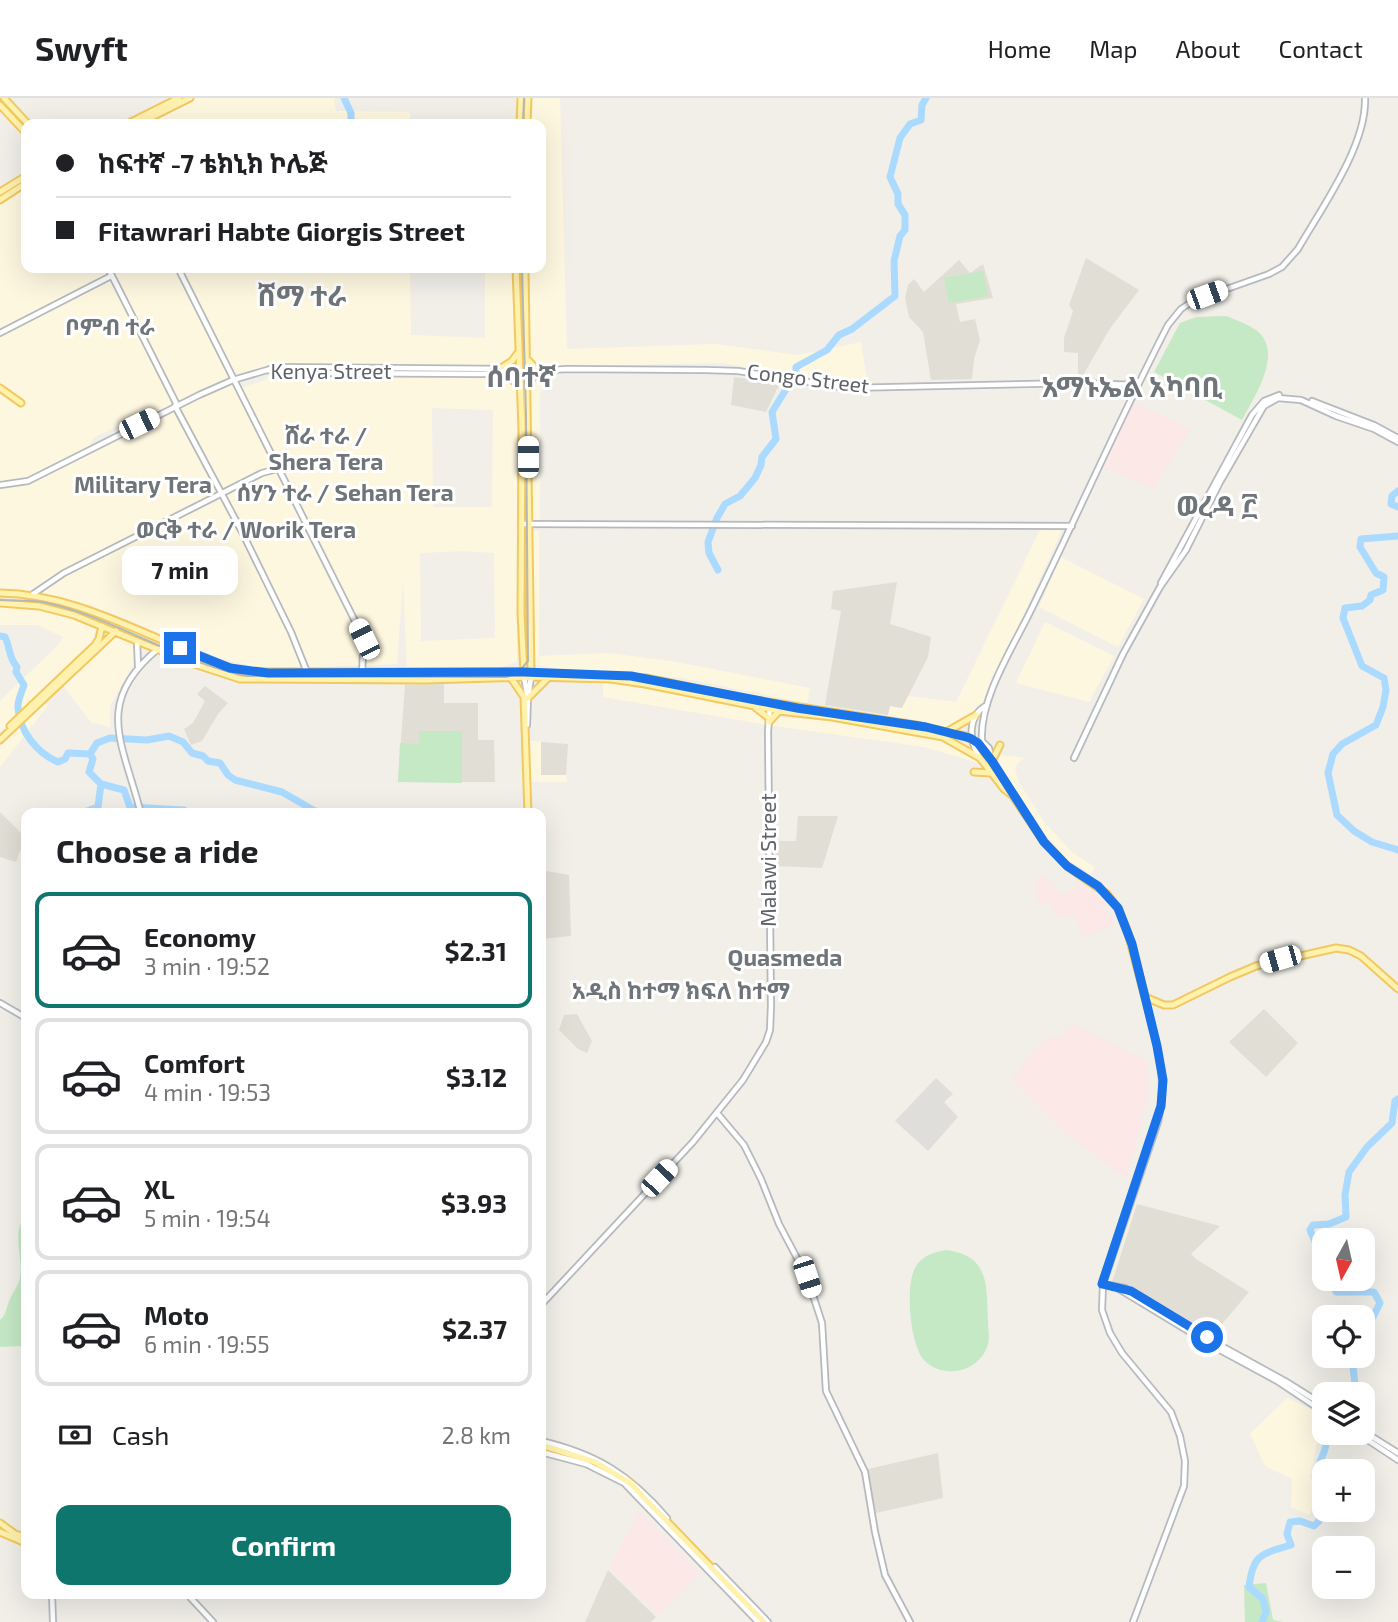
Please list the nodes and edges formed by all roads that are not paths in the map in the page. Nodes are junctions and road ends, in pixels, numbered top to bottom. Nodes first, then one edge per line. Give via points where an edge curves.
1 (4, 98) edge
2 (179, 98) edge
3 (190, 98) edge
4 (521, 98) edge
5 (528, 98) edge
6 (1366, 98) edge
7 (0, 104) edge
8 (23, 119) edge
9 (137, 119) edge
10 (148, 119) edge
11 (520, 119) edge
12 (527, 119) edge
13 (21, 128) edge
14 (21, 179) edge
15 (21, 186) edge
16 (0, 192) edge
17 (0, 200) edge
18 (110, 273) edge
19 (180, 273) edge
20 (516, 273) edge
21 (525, 273) edge
22 (111, 276) junction
23 (0, 333) edge
24 (518, 351) junction
25 (520, 370) junction
26 (532, 370) junction
27 (501, 371) junction
28 (233, 380) junction
29 (520, 385) junction
30 (1138, 385) junction
31 (0, 388) edge
32 (21, 403) dead end
33 (176, 406) junction
34 (1398, 440) edge
35 (281, 468) junction
36 (0, 485) edge
37 (222, 493) junction
38 (526, 524) junction
39 (1072, 526) junction
40 (1162, 578) junction
41 (1160, 587) junction
42 (0, 593) edge
43 (33, 594) junction
44 (0, 603) edge
45 (102, 626) junction
46 (116, 631) junction
47 (137, 640) junction
48 (158, 649) junction
49 (531, 657) junction
50 (523, 658) junction
51 (138, 666) junction
52 (307, 673) junction
53 (362, 673) junction
54 (527, 674) junction
55 (512, 675) junction
56 (545, 675) junction
57 (52, 690) junction
58 (528, 696) junction
59 (751, 704) junction
60 (770, 705) junction
61 (987, 705) junction
62 (779, 710) junction
63 (976, 715) junction
64 (769, 720) junction
65 (945, 734) junction
66 (0, 738) edge
67 (970, 738) junction
68 (1000, 745) dead end
69 (980, 758) junction
70 (992, 760) junction
71 (974, 772) dead end
72 (990, 773) junction
73 (1013, 796) junction
74 (139, 808) edge
75 (529, 808) edge
76 (529, 808) edge
77 (1398, 989) edge
78 (1145, 997) junction
79 (0, 1003) edge
80 (21, 1015) edge
81 (718, 1112) junction
82 (1102, 1284) junction
83 (546, 1300) edge
84 (1206, 1339) junction
85 (1312, 1398) edge
86 (1312, 1404) edge
87 (1375, 1439) edge
88 (1375, 1445) edge
89 (546, 1448) edge
90 (1398, 1453) edge
91 (1398, 1460) edge
92 (0, 1523) edge
93 (0, 1532) edge
94 (21, 1536) edge
95 (21, 1542) edge
96 (52, 1599) edge
97 (192, 1599) edge
98 (53, 1622) edge
99 (213, 1622) edge
100 (763, 1622) edge
101 (910, 1622) edge
102 (1133, 1622) edge

1 - 8 main road
2 - 9 main road
3 - 10 main road
4 - 11 main road
5 - 12 main road
6 - 30 main road via 1356,144 1298,249 1269,274 1181,309 1167,325
7 - 13 main road
14 - 16 main road
15 - 17 main road
18 - 22 main road
19 - 28 main road
20 - 24 main road
21 - 26 main road via 527,357
22 - 23 main road
22 - 33 main road
24 - 25 main road
24 - 27 main road
25 - 26 main road, Congo Street
25 - 27 main road, Congo Street
25 - 29 main road
26 - 30 main road, Congo Street via 724,370 862,388
26 - 38 main road
27 - 28 main road, Kenya Street via 275,367
27 - 29 main road
28 - 33 main road, Kenya Street
28 - 35 main road
29 - 38 main road
30 - 39 main road
31 - 32 main road
33 - 36 main road, Kenya Street via 37,477
33 - 37 main road
34 - 40 main road via 1374,425 1315,402 1286,395 1264,401
34 - 41 main road via 1301,400 1282,397 1270,402 1256,417 1186,550
35 - 37 main road
35 - 53 main road via 364,639
37 - 43 main road via 64,573
37 - 52 main road
38 - 39 main road
38 - 49 main road
38 - 50 main road
39 - 61 main road
40 - 41 main road
40 - 41 main road via 1111,672 1073,758
42 - 43 main road
43 - 52 main road via 94,611 230,668
44 - 45 main road via 49,608
45 - 46 main road
45 - 57 main road via 97,643
46 - 47 main road
46 - 57 main road
47 - 48 main road
47 - 51 main road
48 - 51 main road
48 - 55 main road via 240,679
49 - 54 main road
49 - 56 main road
50 - 54 main road
50 - 55 main road
51 - 74 main road via 118,705 117,722
52 - 53 main road
53 - 55 main road
54 - 55 main road
54 - 56 main road
54 - 58 main road
55 - 75 main road via 524,697
56 - 58 main road
56 - 59 main road via 621,680
56 - 60 main road via 631,676
57 - 66 main road
58 - 76 main road
59 - 60 main road
59 - 64 main road
60 - 62 main road
60 - 64 main road, Malawi Street
60 - 65 main road
61 - 63 main road
61 - 70 main road via 982,741
62 - 64 main road
62 - 65 main road
63 - 65 main road
63 - 67 main road
64 - 81 main road, Malawi Street via 770,1030 758,1058
65 - 67 main road
65 - 69 main road
67 - 69 main road
67 - 70 main road
68 - 70 main road
69 - 72 main road
70 - 73 main road
71 - 72 main road
72 - 73 main road
73 - 78 main road via 1044,842 1118,908
77 - 78 main road via 1361,956 1336,948 1248,969 1173,1005
78 - 82 main road via 1162,1070 1162,1100
79 - 80 main road
81 - 83 main road, Malawi Street
81 - 101 main road via 749,1154 807,1277 822,1323 826,1391 865,1472 885,1575
82 - 84 main road via 1119,1289
82 - 102 main road via 1102,1310 1110,1334 1171,1412 1185,1461 1184,1486
84 - 85 main road
84 - 86 main road
87 - 90 main road
88 - 91 main road
89 - 100 main road via 594,1464 630,1485
92 - 94 main road
93 - 95 main road
96 - 98 main road
97 - 99 main road

